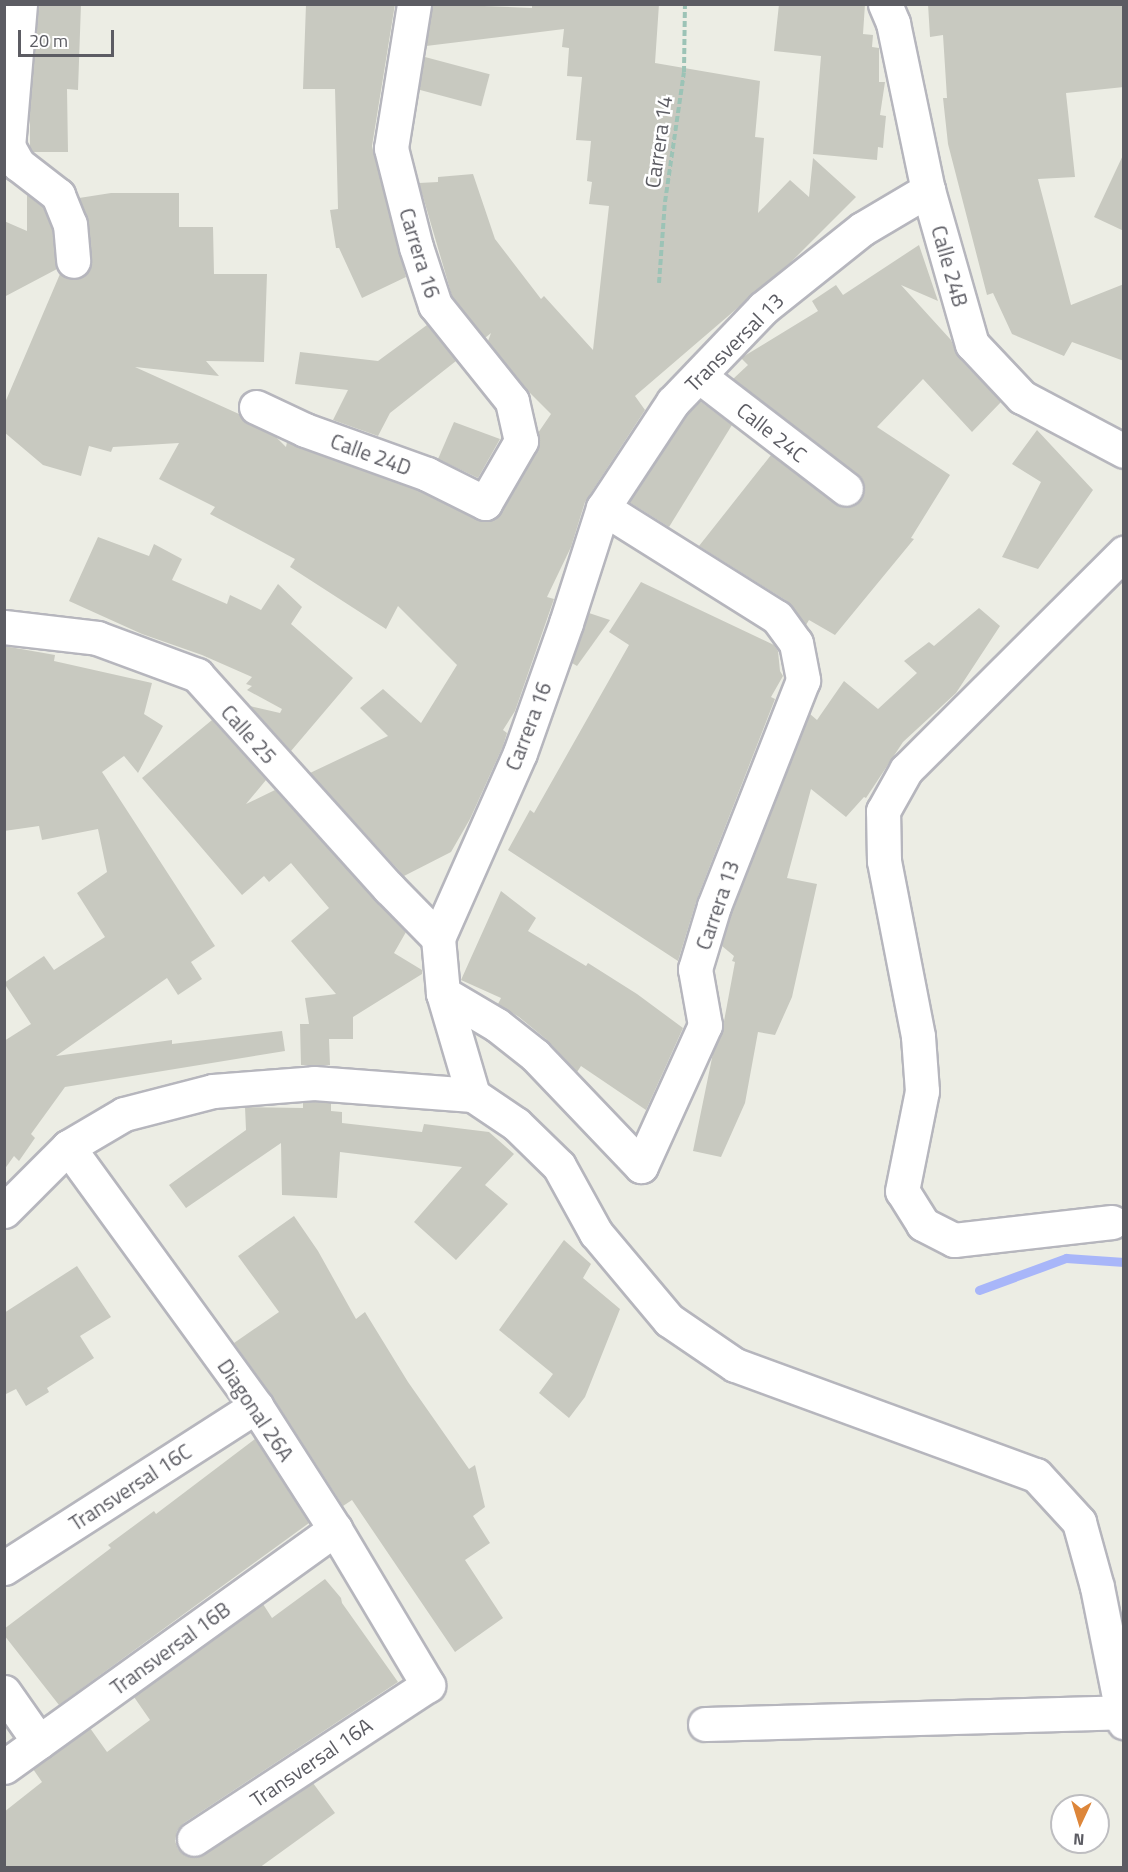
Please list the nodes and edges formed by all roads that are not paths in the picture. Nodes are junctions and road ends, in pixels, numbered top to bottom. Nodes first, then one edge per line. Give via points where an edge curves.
1 (20, 4) edge
2 (414, 4) edge
3 (885, 4) edge
4 (928, 190) junction
5 (73, 261) dead end
6 (699, 376) junction
7 (256, 407) dead end
8 (1124, 451) edge
9 (846, 489) dead end
10 (485, 503) joint
11 (603, 508) junction
12 (1124, 552) edge
13 (4, 627) edge
14 (438, 938) junction
15 (443, 993) junction
16 (473, 1095) junction
17 (68, 1147) junction
18 (4, 1211) edge
19 (1112, 1222) dead end
20 (256, 1406) junction
21 (334, 1529) junction
22 (4, 1568) edge
23 (428, 1685) joint
24 (4, 1692) edge
25 (1123, 1715) edge
26 (705, 1724) dead end
27 (39, 1742) junction
28 (4, 1767) edge
29 (194, 1839) dead end

1 - 5 street via 8,146 18,165 58,195 70,224
2 - 10 street, Carrera 16 via 391,148 435,305 512,401 521,441
3 - 4 street, Calle 24B via 893,22
4 - 6 street, Transversal 13 via 862,229 763,308
4 - 8 street, Calle 24B via 972,344 1022,397
6 - 9 street, Calle 24C
6 - 11 street, Transversal 13 via 673,402
7 - 10 street, Calle 24D via 305,430 427,474
11 - 14 street, Carrera 16 via 520,753
11 - 15 street, Carrera 13 via 777,617 796,643 803,680 714,906 695,969 705,1025 641,1166 535,1055 496,1025
12 - 19 street via 906,770 883,811 884,861 918,1036 922,1091 902,1191 923,1224 954,1239
13 - 14 street, Calle 25 via 97,638 197,675
14 - 15 street
15 - 16 street
16 - 17 street via 314,1083 213,1091 124,1114
16 - 25 street via 516,1124 559,1166 596,1233 669,1320 726,1359 1036,1475 1079,1522 1097,1587
17 - 18 street
17 - 20 street, Diagonal 26A
20 - 21 street, Diagonal 26A
20 - 22 street, Transversal 16C
21 - 23 street, Diagonal 26A
21 - 27 street, Transversal 16B
23 - 29 street, Transversal 16A
24 - 27 street
25 - 26 street
27 - 28 street, Transversal 16B

